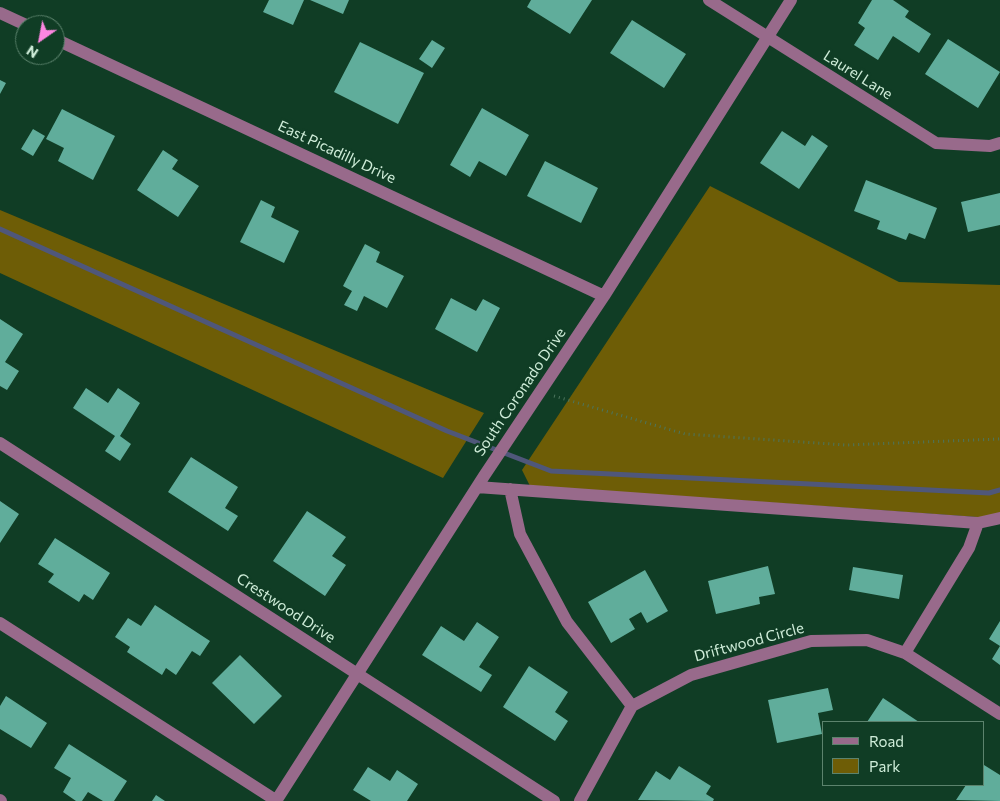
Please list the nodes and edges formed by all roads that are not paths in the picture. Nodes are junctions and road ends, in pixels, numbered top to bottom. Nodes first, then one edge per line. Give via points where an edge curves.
1 (709, 0) edge
2 (791, 0) edge
3 (0, 13) edge
4 (15, 20) edge
5 (768, 37) junction
6 (65, 44) edge
7 (1000, 143) edge
8 (604, 296) junction
9 (0, 443) edge
10 (477, 488) junction
11 (510, 488) junction
12 (1000, 518) edge
13 (978, 523) junction
14 (0, 623) edge
15 (905, 653) junction
16 (356, 673) junction
17 (632, 706) junction
18 (1000, 714) edge
19 (276, 801) edge
20 (554, 801) edge
21 (580, 801) edge

1 - 5 street, Laurel Lane
2 - 5 street, South Coronado Drive
3 - 4 street
5 - 7 street, Laurel Lane via 936,143 990,146
5 - 8 street, South Coronado Drive
6 - 8 street, East Picadilly Drive
8 - 10 street, South Coronado Drive
9 - 16 street, Crestwood Drive
10 - 11 street
10 - 16 street, South Coronado Drive
11 - 13 street
11 - 17 street via 520,534 567,622
12 - 13 street
13 - 15 street via 970,548
14 - 19 street
15 - 17 street, Driftwood Circle via 867,640 811,641 691,675
15 - 18 street, Driftwood Circle
16 - 19 street, South Coronado Drive
16 - 20 street, Crestwood Drive
17 - 21 street

